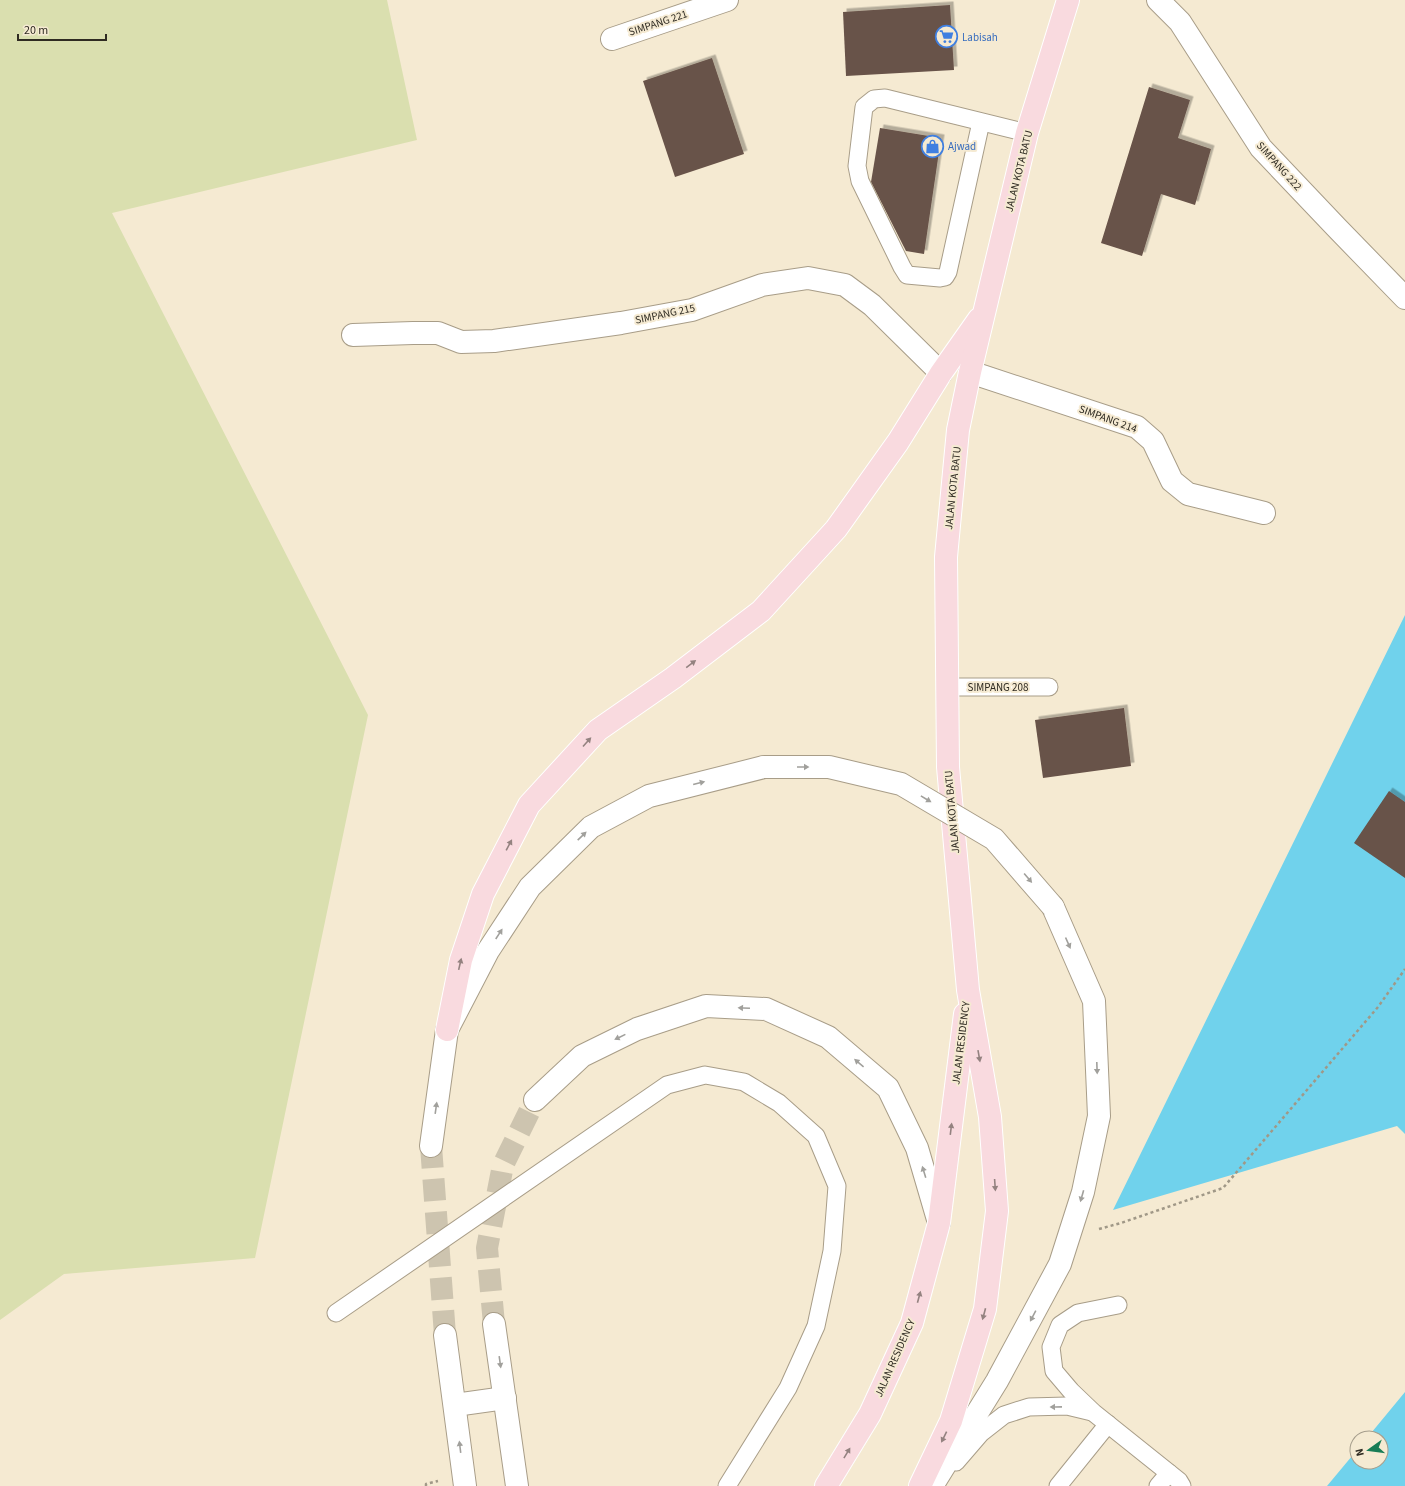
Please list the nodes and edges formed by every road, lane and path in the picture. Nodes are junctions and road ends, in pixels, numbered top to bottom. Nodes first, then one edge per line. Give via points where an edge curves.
1 (727, 0) edge
2 (1068, 0) edge
3 (1158, 0) edge
4 (612, 39) dead end
5 (981, 122) junction
6 (1028, 133) junction
7 (1405, 298) edge
8 (986, 308) junction
9 (353, 335) dead end
10 (970, 372) junction
11 (940, 373) junction
12 (1264, 513) dead end
13 (947, 687) junction
14 (1049, 687) dead end
15 (1405, 969) edge
16 (968, 990) junction
17 (447, 1030) junction
18 (535, 1100) tunnel mouth
19 (431, 1146) tunnel mouth
20 (939, 1223) junction
21 (1121, 1224) dead end
22 (1118, 1305) dead end
23 (336, 1313) dead end
24 (494, 1324) tunnel mouth
25 (445, 1335) tunnel mouth
26 (505, 1398) junction
27 (455, 1405) junction
28 (1094, 1413) junction
29 (1108, 1424) junction
30 (1169, 1473) junction
31 (465, 1486) edge
32 (517, 1486) edge
33 (727, 1486) edge
34 (826, 1486) edge
35 (920, 1486) edge
36 (934, 1486) edge
37 (1058, 1486) edge
38 (1158, 1486) edge
39 (1182, 1486) edge

1 - 4 main road, SIMPANG 221
2 - 6 main road, JALAN KOTA BATU
3 - 7 main road, SIMPANG 222 via 1180,22 1261,148
5 - 5 lane via 885,98 874,99 864,107 857,166 860,181 907,275 940,278 945,277 948,272
5 - 6 lane
6 - 8 main road, JALAN KOTA BATU
8 - 10 main road, JALAN KOTA BATU
8 - 11 main road
9 - 11 main road, SIMPANG 215 via 438,333 461,342 494,341 621,324 692,310 762,285 808,278 845,285 872,305
10 - 12 main road, SIMPANG 214 via 1137,427 1153,442 1172,481 1188,494
10 - 13 main road, JALAN KOTA BATU via 958,430 946,557
17 -> 11 main road via 461,960 483,894 529,805 598,730 761,612 836,529 898,442
13 - 14 lane, SIMPANG 208
13 - 16 main road, JALAN KOTA BATU via 948,767
15 - 21 path via 1378,1007 1223,1188
20 -> 16 main road, JALAN RESIDENCY
16 -> 35 main road, JALAN RESIDENCY via 990,1117 997,1211 986,1309 951,1421
19 -> 17 main road
17 -> 36 main road, bridge via 488,951 530,887 591,827 650,796 764,767 829,767 901,784 994,839 1053,907 1094,1001 1099,1116 1085,1184 1060,1264 997,1381
20 -> 18 main road via 917,1148 888,1088 828,1037 766,1009 706,1006 637,1029 582,1056
34 -> 20 main road, JALAN RESIDENCY via 870,1414 912,1322
22 - 28 lane via 1078,1313 1060,1325 1051,1347 1054,1371 1070,1391
23 - 33 lane via 667,1085 705,1075 744,1082 779,1103 816,1136 837,1186 832,1251 816,1326 788,1388
24 -> 26 main road
25 - 27 main road
26 - 27 main road
26 - 32 main road
31 -> 27 main road
28 - 29 lane
28 -> 36 lane via 1067,1406 1029,1407 1004,1415 981,1433
29 - 30 lane
29 - 37 lane
30 - 38 lane
30 - 39 lane

